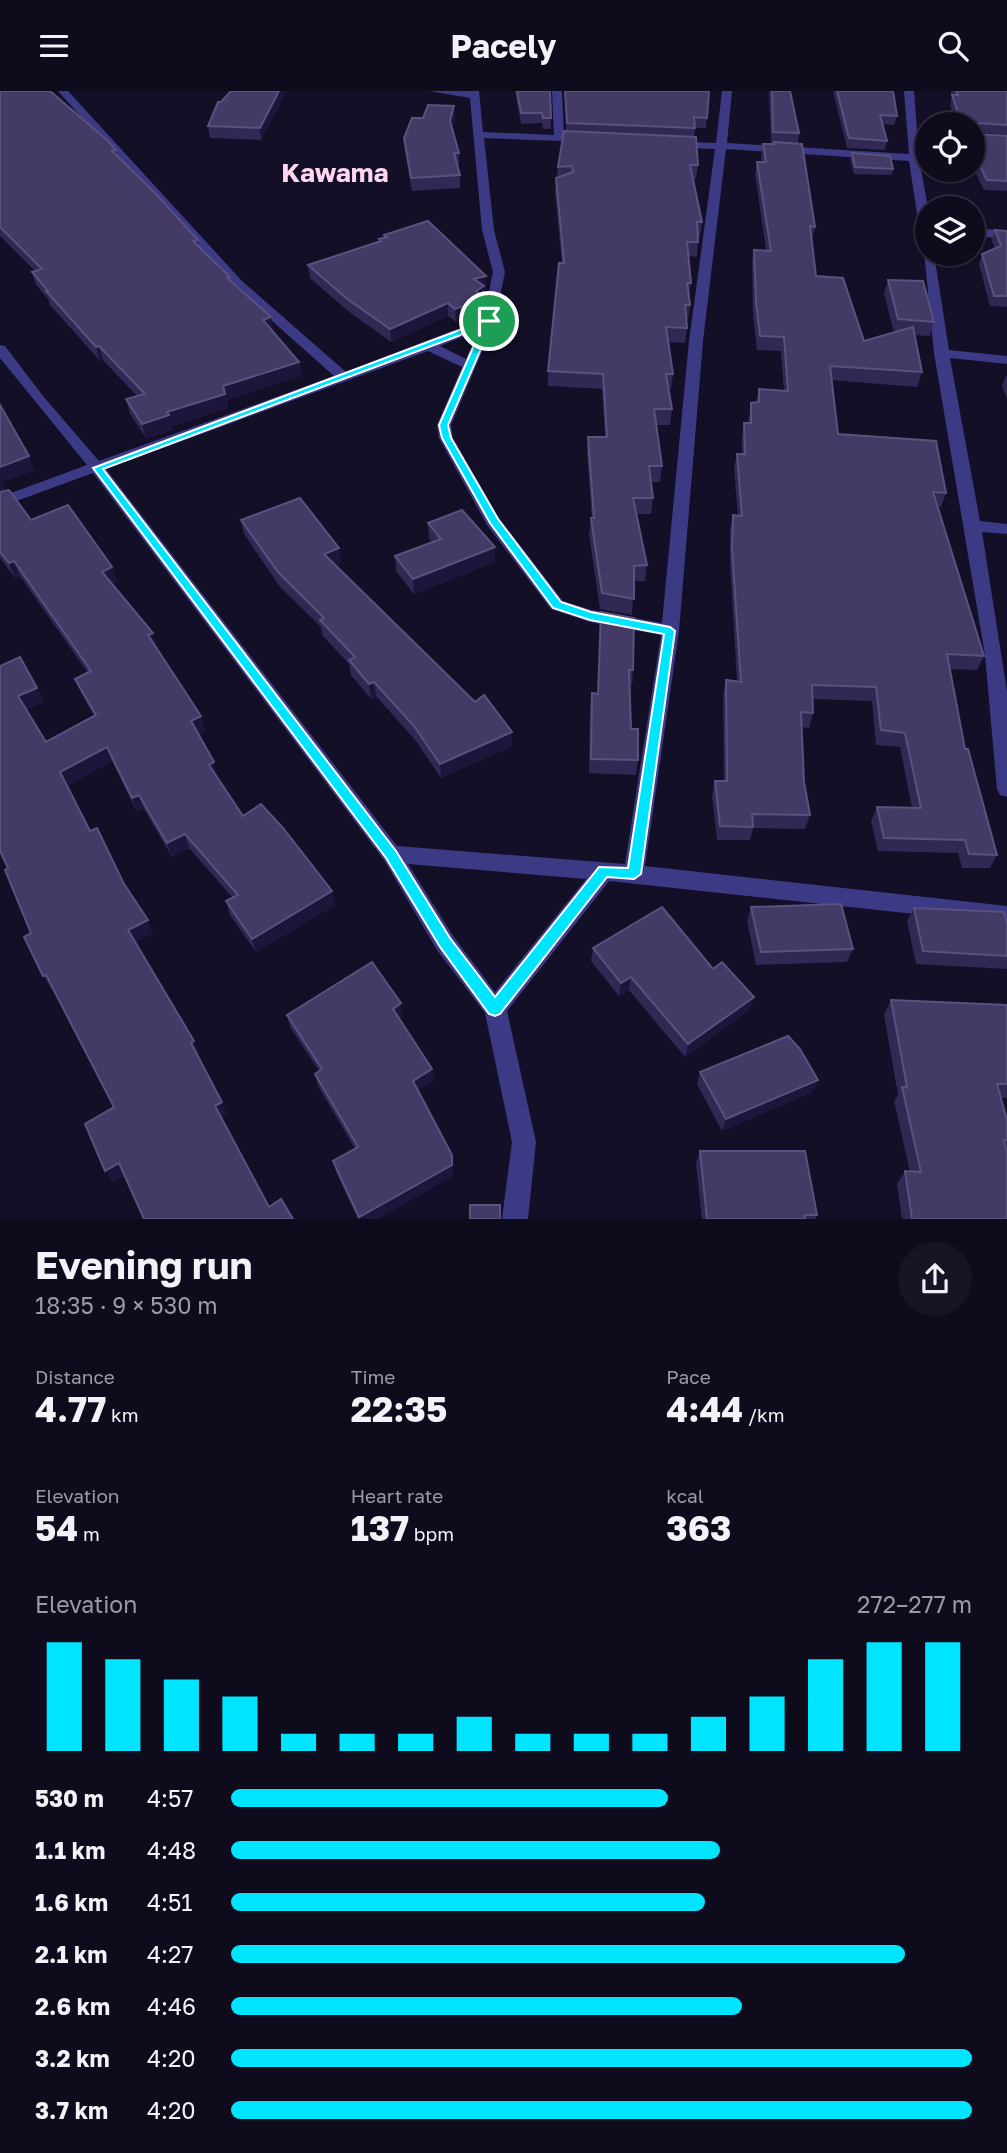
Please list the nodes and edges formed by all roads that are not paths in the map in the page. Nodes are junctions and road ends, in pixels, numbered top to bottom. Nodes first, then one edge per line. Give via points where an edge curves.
1 (62, 91) edge
2 (434, 91) edge
3 (557, 91) edge
4 (727, 91) edge
5 (909, 91) edge
6 (475, 93) edge
7 (914, 133) joint
8 (480, 135) junction
9 (559, 139) junction
10 (602, 141) edge
11 (655, 143) edge
12 (721, 146) junction
13 (914, 158) junction
14 (921, 196) edge
15 (985, 233) edge
16 (1007, 235) edge
17 (930, 266) edge
18 (489, 321) junction
19 (429, 346) junction
20 (0, 349) edge
21 (941, 353) junction
22 (1007, 360) edge
23 (471, 366) junction
24 (344, 377) junction
25 (97, 468) junction
26 (0, 502) edge
27 (974, 526) junction
28 (1007, 529) edge
29 (670, 631) junction
30 (1006, 746) edge
31 (1007, 789) edge
32 (391, 855) junction
33 (604, 871) junction
34 (634, 874) junction
35 (1007, 915) edge
36 (495, 1009) junction
37 (515, 1219) edge

1 - 24 street via 238,284
2 - 6 street
3 - 9 street
4 - 12 street
5 - 7 street
6 - 8 street
7 - 13 street
8 - 9 street
8 - 18 street via 488,230 499,272
9 - 10 street
11 - 12 street
12 - 13 street
12 - 29 street via 696,341
13 - 14 street
15 - 16 street
17 - 21 street
18 - 19 street
18 - 23 street
19 - 23 street
19 - 24 street
20 - 25 street
21 - 22 street
21 - 27 street
23 - 29 street via 444,425 446,438 494,521 557,605
24 - 25 street
25 - 26 street
25 - 32 street
27 - 28 street
27 - 30 street
29 - 34 street
30 - 31 street
32 - 33 street
32 - 36 street via 445,943
33 - 34 street
33 - 36 street
34 - 35 street
36 - 37 street via 524,1142

